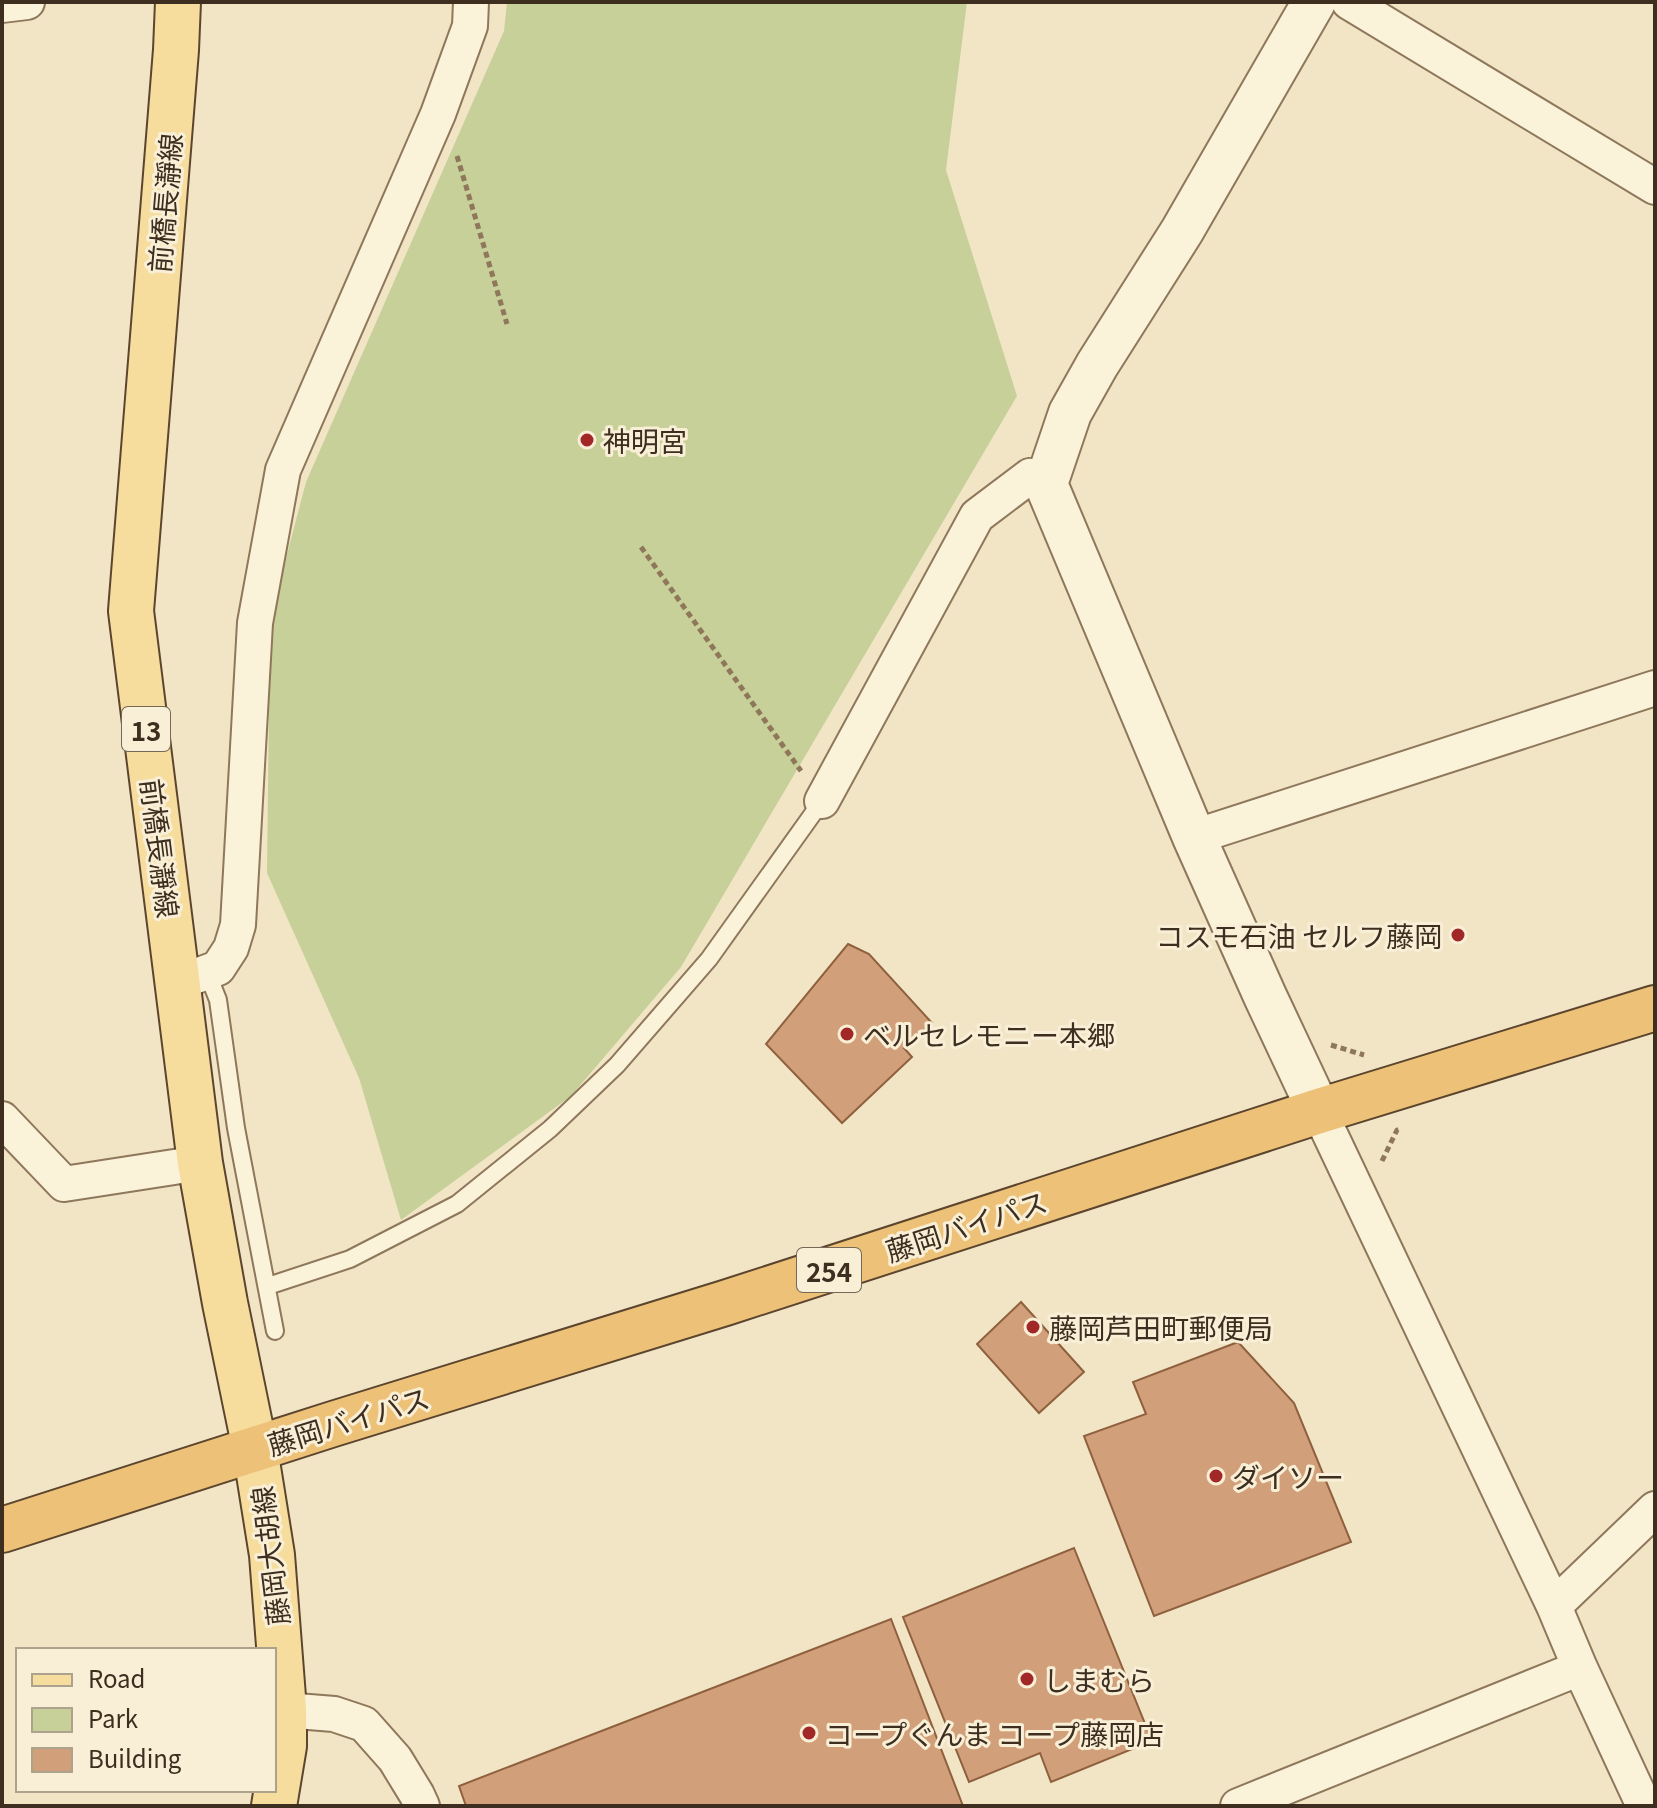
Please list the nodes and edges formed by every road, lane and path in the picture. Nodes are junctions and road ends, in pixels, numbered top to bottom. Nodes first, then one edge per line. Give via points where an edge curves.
1 (27, 2) edge
2 (178, 2) edge
3 (471, 2) edge
4 (1314, 2) edge
5 (1349, 2) edge
6 (2, 5) edge
7 (442, 104) junction
8 (1655, 187) edge
9 (507, 324) dead end
10 (1046, 484) junction
11 (641, 547) dead end
12 (1655, 688) edge
13 (822, 801) junction
14 (1194, 837) junction
15 (192, 977) junction
16 (1655, 1008) edge
17 (1319, 1111) junction
18 (2, 1119) edge
19 (200, 1163) junction
20 (268, 1286) junction
21 (275, 1331) dead end
22 (255, 1449) junction
23 (1655, 1509) edge
24 (2, 1530) edge
25 (1554, 1606) junction
26 (1580, 1668) junction
27 (284, 1710) junction
28 (274, 1806) edge
29 (422, 1806) edge
30 (1238, 1806) edge
31 (1644, 1806) edge

1 - 6 street
2 - 15 main road, 前橋長瀞線 / 13 via 131,611
3 - 7 street via 470,26
4 - 10 street via 1070,413
5 - 8 street
7 - 9 path
7 - 15 street via 283,470 255,623 238,925 218,968
10 - 13 street via 1030,476 977,516
10 - 14 street
11 - 13 path
12 - 14 street
13 - 20 lane via 709,959 617,1065 550,1129 457,1204 350,1259
14 - 17 street
15 - 19 main road, 前橋長瀞線 / 13
15 - 20 lane via 218,1000 236,1128
16 - 17 highway, 藤岡バイパス / 254
17 - 22 highway, 藤岡バイパス / 254
17 - 25 street
18 - 19 street via 64,1184
19 - 22 main road, 前橋長瀞線 / 13
20 - 21 lane
22 - 24 highway, 藤岡バイパス / 254
22 - 27 main road, 藤岡大胡線 via 272,1555
23 - 25 street
25 - 26 street
26 - 30 street
26 - 31 street
27 - 28 main road, 藤岡大胡線
27 - 29 street via 334,1714 364,1724 395,1759

